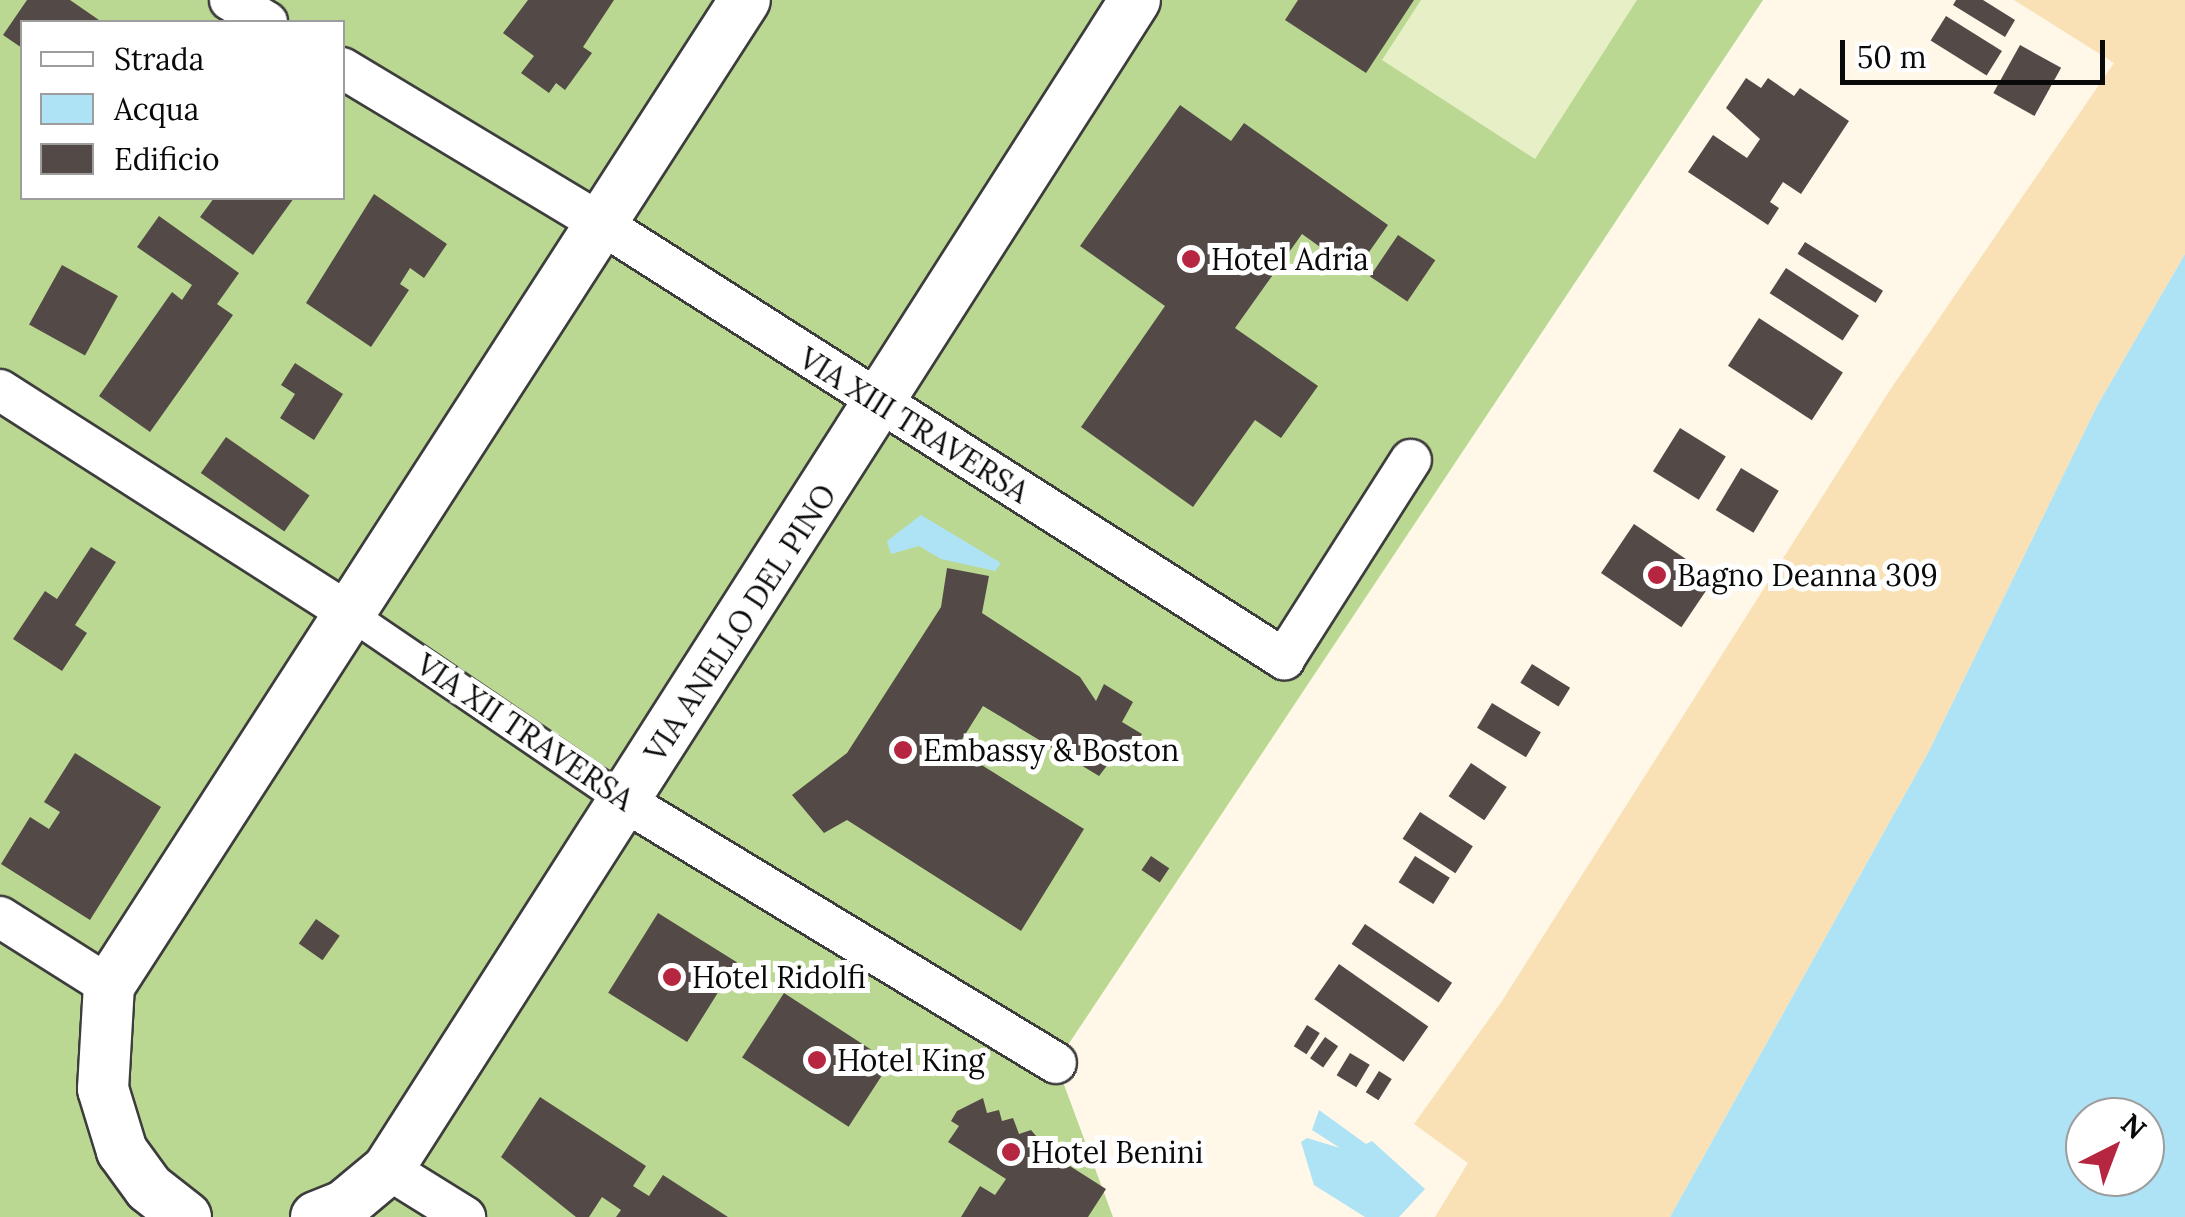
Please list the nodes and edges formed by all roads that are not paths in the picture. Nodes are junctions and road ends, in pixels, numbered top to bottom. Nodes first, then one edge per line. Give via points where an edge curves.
1 (230, 0) edge
2 (745, 0) edge
3 (1135, 0) edge
4 (264, 20) edge
5 (345, 70) edge
6 (603, 225) junction
7 (0, 390) edge
8 (881, 405) junction
9 (1411, 460) dead end
10 (346, 612) junction
11 (624, 800) junction
12 (0, 917) edge
13 (109, 986) junction
14 (1056, 1063) dead end
15 (388, 1169) junction
16 (186, 1217) edge
17 (316, 1217) edge
18 (465, 1217) edge

1 - 4 street
2 - 6 street
3 - 8 street, VIA ANELLO DEL PINO
5 - 6 street, VIA XIII TRAVERSA
6 - 8 street, VIA XIII TRAVERSA
6 - 10 street
7 - 10 street, VIA XII TRAVERSA
8 - 9 street, VIA XIII TRAVERSA via 1284,659
8 - 11 street, VIA ANELLO DEL PINO
10 - 11 street, VIA XII TRAVERSA
10 - 13 street
11 - 14 street, VIA XII TRAVERSA
11 - 15 street, VIA ANELLO DEL PINO
12 - 13 street
13 - 16 street via 103,1089 122,1150 148,1188
15 - 17 street, VIA ANELLO DEL PINO via 345,1205
15 - 18 street

